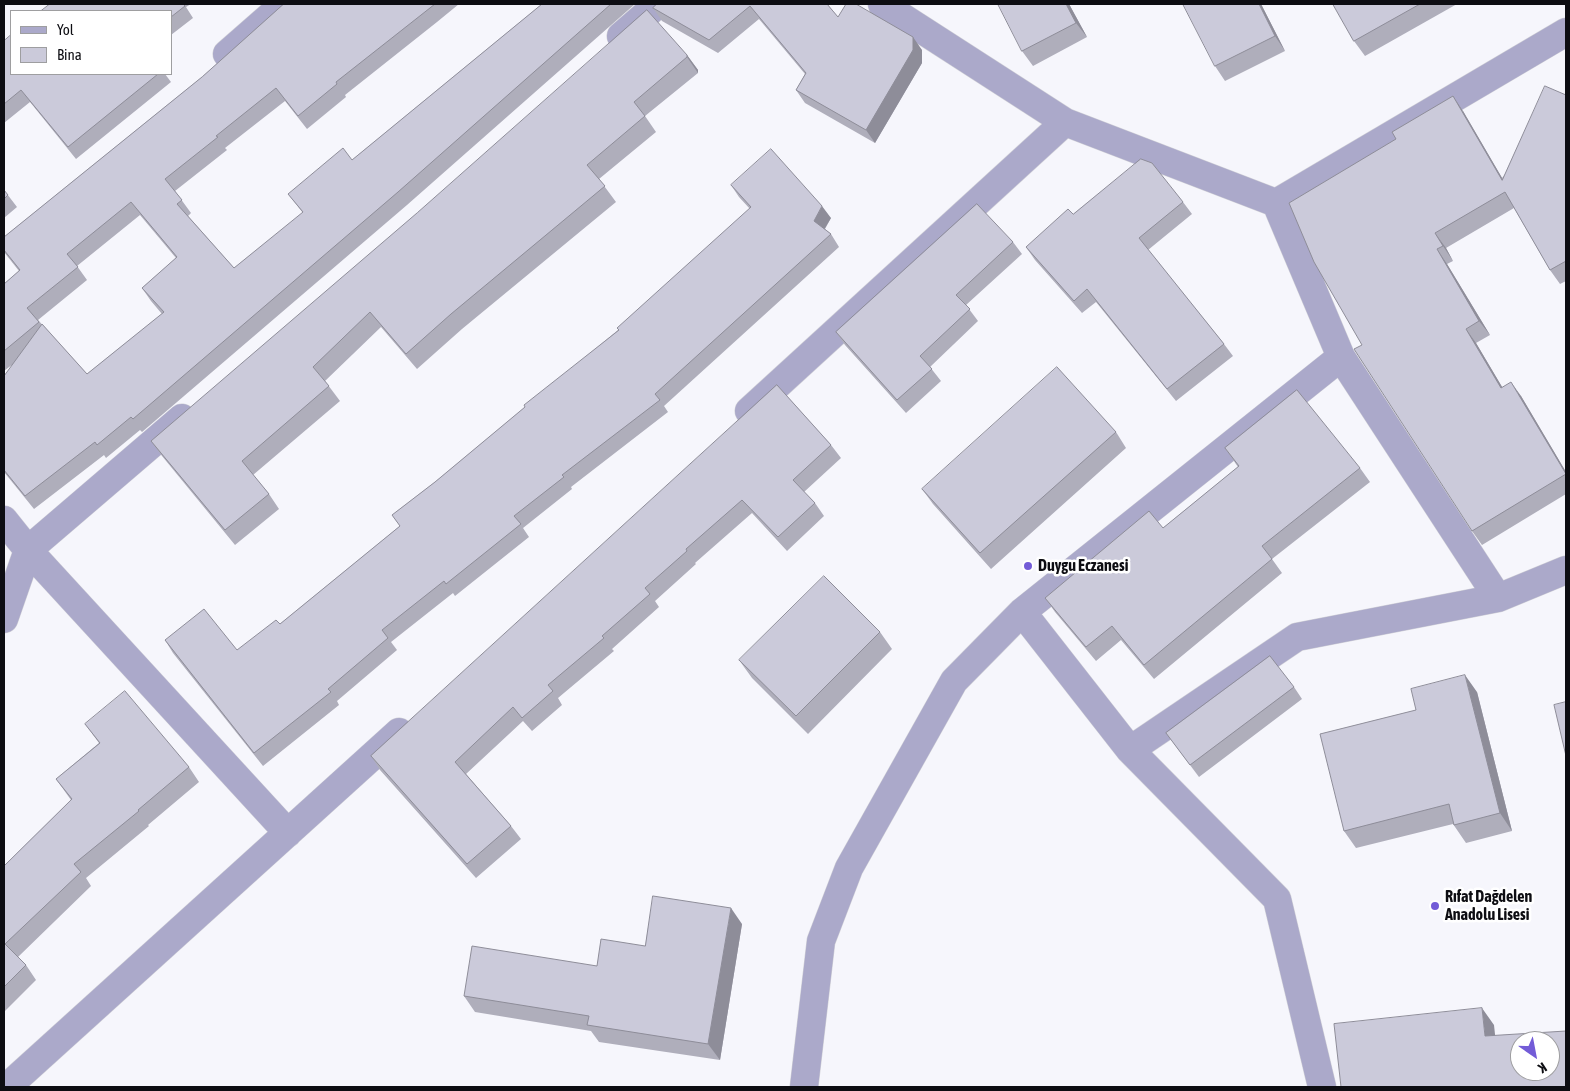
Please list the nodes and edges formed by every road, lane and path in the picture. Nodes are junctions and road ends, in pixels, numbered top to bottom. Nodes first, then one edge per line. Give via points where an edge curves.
1 (284, 4) edge
2 (658, 4) edge
3 (882, 4) edge
4 (1566, 32) edge
5 (599, 55) edge
6 (208, 72) edge
7 (1065, 122) junction
8 (1276, 203) junction
9 (1341, 357) junction
10 (200, 402) edge
11 (728, 430) edge
12 (4, 520) edge
13 (28, 550) junction
14 (1566, 570) edge
15 (1498, 598) junction
16 (1022, 612) junction
17 (4, 619) edge
18 (420, 712) edge
19 (1130, 750) junction
20 (288, 833) junction
21 (7, 1087) edge
22 (804, 1087) edge
23 (1322, 1087) edge

1 - 6 street
2 - 5 street
3 - 7 street
4 - 8 street
7 - 8 street
7 - 11 street
8 - 9 street
9 - 15 street
9 - 16 street
10 - 13 street
12 - 13 street
13 - 17 street
13 - 20 street
14 - 15 street
15 - 19 street via 1297,637
16 - 19 street
16 - 22 street via 954,681 849,868 821,941
18 - 20 street
19 - 23 street via 1277,899
20 - 21 street

